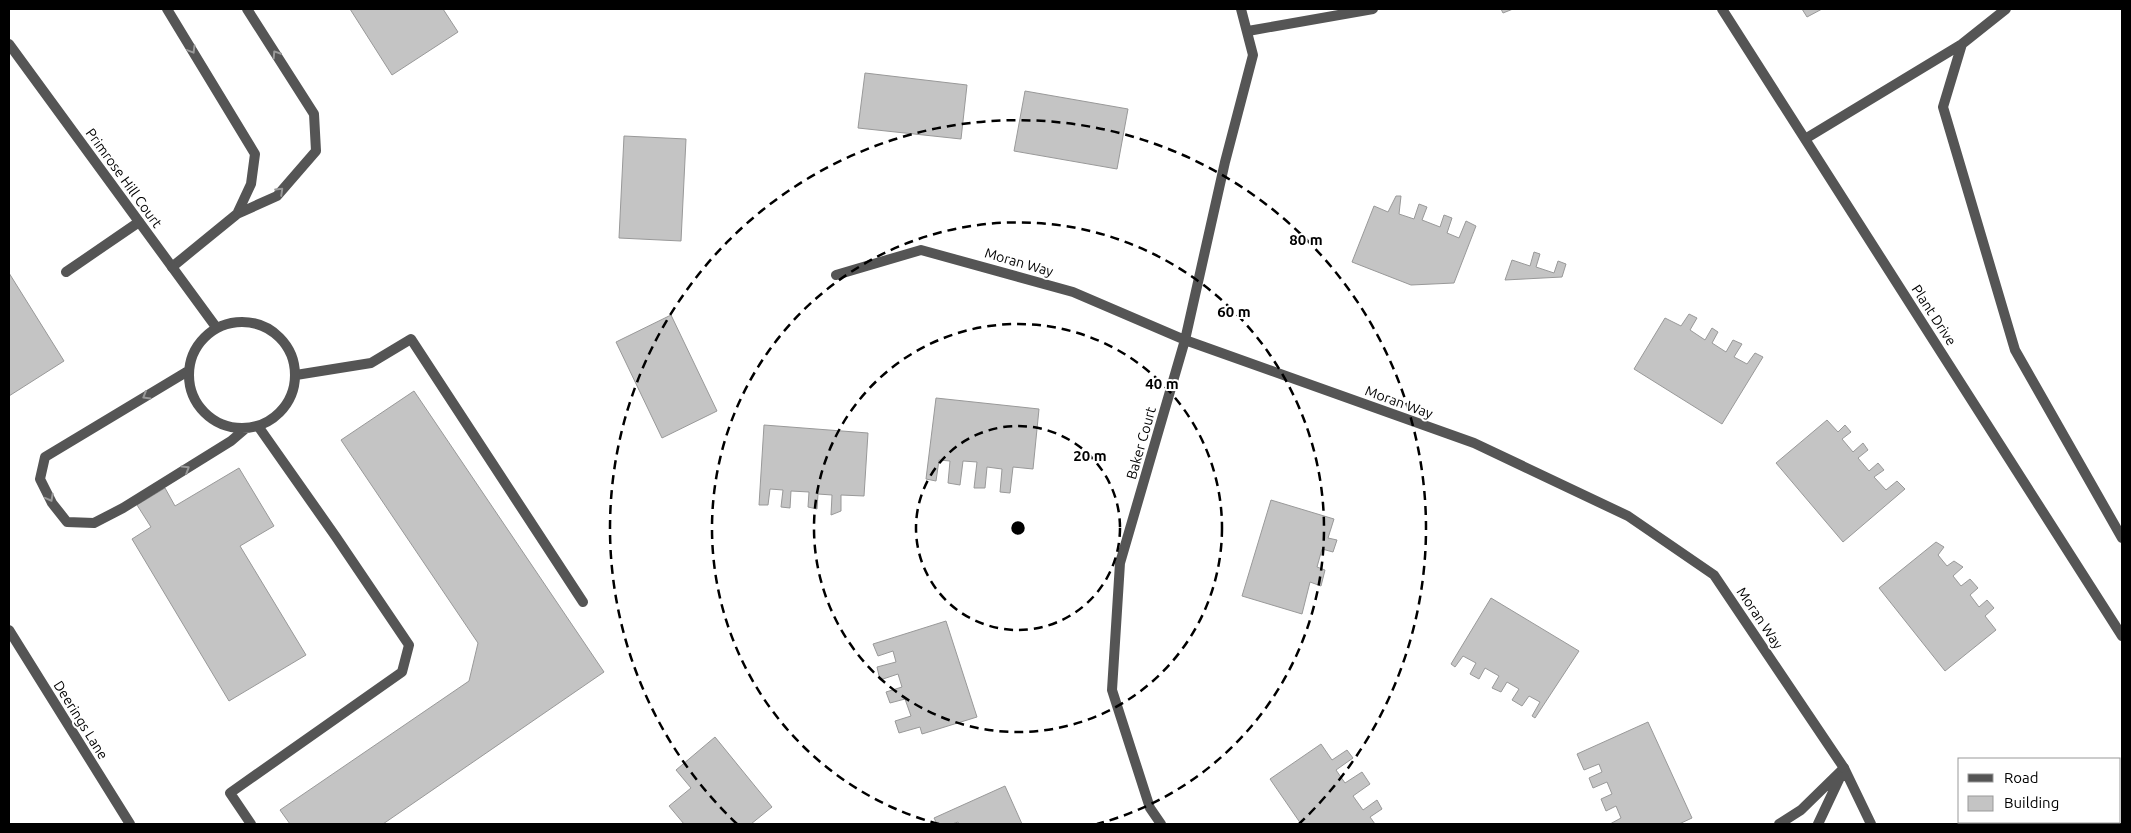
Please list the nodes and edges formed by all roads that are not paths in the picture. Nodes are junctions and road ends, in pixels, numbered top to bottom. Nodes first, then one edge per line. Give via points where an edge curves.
1 (167, 9) edge
2 (246, 9) edge
3 (1241, 9) edge
4 (1374, 9) edge
5 (1722, 9) edge
6 (2006, 9) edge
7 (1248, 31) junction
8 (9, 44) edge
9 (1962, 44) junction
10 (1805, 139) junction
11 (237, 214) junction
12 (139, 222) junction
13 (172, 266) junction
14 (66, 272) dead end
15 (836, 275) dead end
16 (216, 328) junction
17 (1185, 340) junction
18 (188, 371) junction
19 (296, 375) junction
20 (258, 426) junction
21 (245, 429) junction
22 (2122, 538) edge
23 (583, 602) dead end
24 (9, 630) edge
25 (2122, 636) edge
26 (1844, 768) junction
27 (130, 824) edge
28 (251, 824) edge
29 (1161, 824) edge
30 (1779, 824) edge
31 (1818, 824) edge
32 (1871, 824) edge

1 -> 11 street via 255,154 251,184
11 -> 2 street via 277,196 316,151 314,114
3 - 7 street, Baker Court
4 - 7 street
5 - 10 street, Plant Drive
6 - 9 street
7 - 17 street, Baker Court via 1253,56 1225,162
8 - 12 street, Primrose Hill Court
9 - 10 street
9 - 22 street via 1944,107 2015,350
10 - 25 street, Plant Drive
11 - 13 street
12 - 13 street, Primrose Hill Court
12 - 14 street
13 - 16 street, Primrose Hill Court
15 - 17 street, Moran Way via 921,250 1073,292
16 - 18 street via 202,338
16 - 19 street via 234,321 252,322 270,329 284,341 293,357
17 - 26 street, Moran Way via 1474,443 1628,516 1714,575
17 - 29 street, Baker Court via 1120,563 1112,690 1150,808
18 - 21 street via 194,398 210,419 227,427
18 -> 21 street via 45,457 40,479 52,503 67,522 94,523 123,508
19 - 20 street via 293,392 285,408
19 - 23 street via 371,363 412,338
20 - 21 street
20 - 28 street via 409,645 402,672 230,794
24 - 27 street, Deerings Lane
26 - 30 street via 1801,810
26 - 31 street
26 - 32 street, Moran Way

